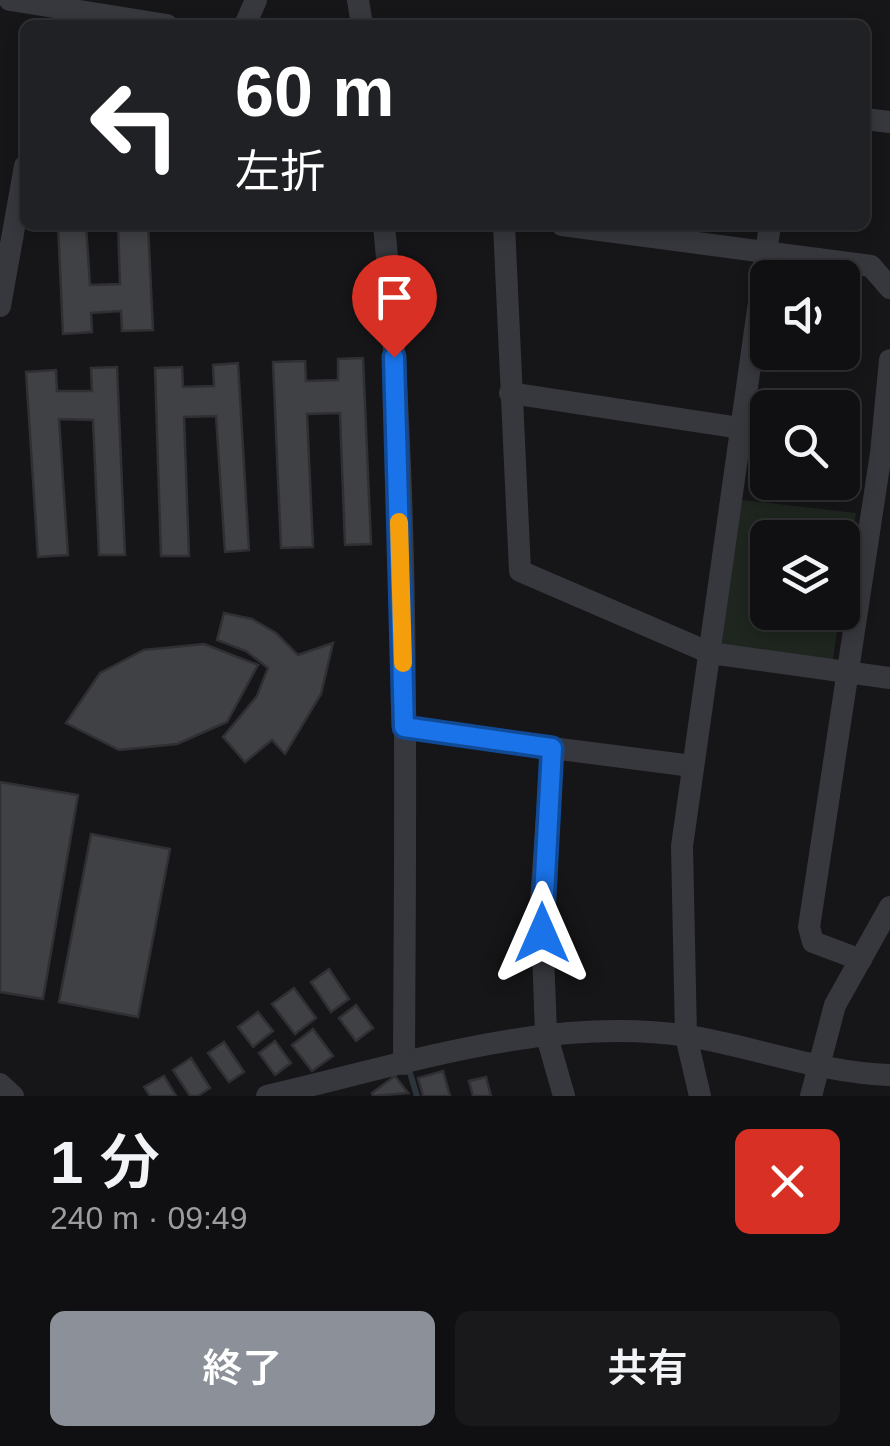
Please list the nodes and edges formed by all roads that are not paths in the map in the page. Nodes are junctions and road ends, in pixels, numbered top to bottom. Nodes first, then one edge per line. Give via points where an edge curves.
1 (10, 0) edge
2 (41, 11) edge
3 (122, 20) edge
4 (20, 194) edge
5 (385, 230) edge
6 (504, 230) edge
7 (603, 230) edge
8 (769, 230) edge
9 (766, 250) junction
10 (890, 288) edge
11 (0, 306) edge
12 (890, 360) edge
13 (510, 393) junction
14 (740, 428) junction
15 (886, 453) edge
16 (710, 652) junction
17 (848, 672) junction
18 (890, 678) edge
19 (404, 727) junction
20 (552, 748) junction
21 (692, 766) junction
22 (890, 907) edge
23 (861, 960) junction
24 (546, 1033) junction
25 (686, 1036) junction
26 (404, 1064) junction
27 (817, 1066) junction
28 (890, 1076) edge
29 (0, 1084) edge
30 (13, 1096) edge
31 (266, 1096) edge
32 (564, 1096) edge
33 (700, 1096) edge
34 (811, 1096) edge

1 - 2 street
2 - 3 street
4 - 11 street
5 - 19 street via 394,320
6 - 13 street
7 - 9 street
8 - 9 street
9 - 10 street via 871,266
9 - 14 street
12 - 15 street
13 - 14 street
13 - 16 street via 520,571
14 - 16 street
15 - 17 street
16 - 17 street
16 - 21 street
17 - 18 street
17 - 23 street via 808,927 812,942
19 - 20 street
19 - 26 street
20 - 21 street
20 - 24 street via 541,900
21 - 25 street via 682,846
22 - 23 street
23 - 27 street via 835,1005
24 - 25 street
24 - 26 street
24 - 32 street
25 - 27 street
25 - 33 street
26 - 31 street
27 - 28 street
27 - 34 street
29 - 30 street

